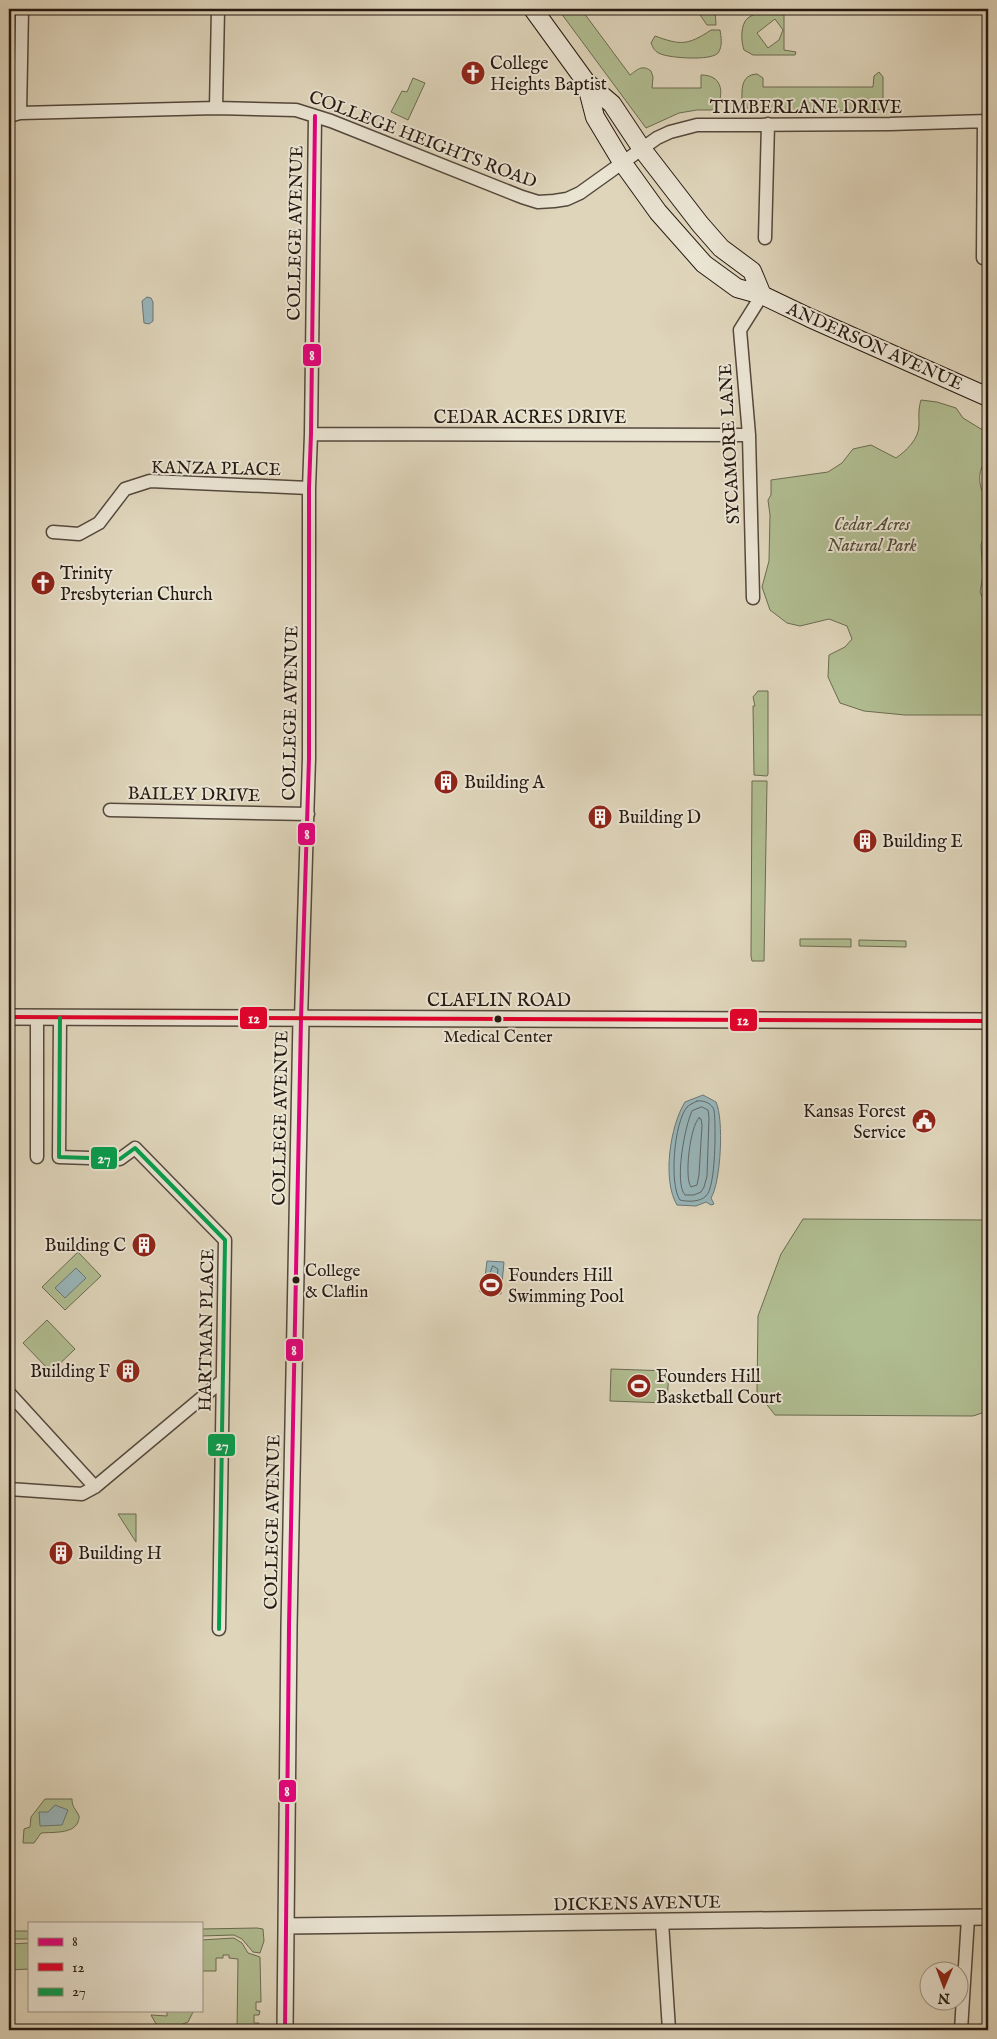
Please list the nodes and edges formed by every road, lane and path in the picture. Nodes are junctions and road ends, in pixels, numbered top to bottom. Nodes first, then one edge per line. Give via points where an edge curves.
1 (22, 9) edge
2 (218, 9) edge
3 (533, 9) edge
4 (586, 82) junction
5 (216, 108) junction
6 (15, 115) edge
7 (315, 116) junction
8 (986, 122) edge
9 (768, 124) junction
10 (632, 155) junction
11 (765, 238) dead end
12 (983, 258) dead end
13 (762, 295) junction
14 (988, 397) edge
15 (311, 434) junction
16 (749, 434) junction
17 (309, 488) junction
18 (53, 532) dead end
19 (754, 598) dead end
20 (110, 810) dead end
21 (308, 814) junction
22 (9, 1017) edge
23 (37, 1017) junction
24 (60, 1018) junction
25 (301, 1019) junction
26 (988, 1021) edge
27 (37, 1157) dead end
28 (223, 1380) junction
29 (9, 1393) edge
30 (96, 1487) junction
31 (9, 1489) edge
32 (219, 1629) dead end
33 (988, 1917) edge
34 (968, 1918) junction
35 (662, 1922) junction
36 (286, 1926) junction
37 (284, 2030) edge
38 (669, 2030) edge
39 (961, 2030) edge

1 - 6 street
2 - 5 street
3 - 4 main road, ANDERSON AVENUE
4 - 10 main road, ANDERSON AVENUE via 612,104
4 - 10 main road, ANDERSON AVENUE via 595,117
5 - 6 street, COLLEGE HEIGHTS ROAD
5 - 7 street, COLLEGE HEIGHTS ROAD via 296,110
7 - 10 street, COLLEGE HEIGHTS ROAD via 538,202 567,199 580,193
7 - 15 street, COLLEGE AVENUE
8 - 9 street, TIMBERLANE DRIVE
8 - 12 street
9 - 10 street, TIMBERLANE DRIVE via 697,125 670,132
9 - 11 street
10 - 13 main road, ANDERSON AVENUE via 721,248 752,271
10 - 13 main road, ANDERSON AVENUE via 658,212 704,264 737,288
13 - 14 main road, ANDERSON AVENUE
13 - 16 street, SYCAMORE LANE via 740,330
15 - 16 street, CEDAR ACRES DRIVE
15 - 17 street, COLLEGE AVENUE
16 - 19 street, SYCAMORE LANE
17 - 18 street, KANZA PLACE via 150,480 126,489 99,523 79,534
17 - 21 street, COLLEGE AVENUE
20 - 21 street, BAILEY DRIVE
21 - 25 street, COLLEGE AVENUE
22 - 23 street, CLAFLIN ROAD
23 - 24 street, CLAFLIN ROAD
23 - 27 street
24 - 25 street, CLAFLIN ROAD
24 - 28 street, HARTMAN PLACE via 59,1157 120,1159 135,1148 225,1240
25 - 26 street, CLAFLIN ROAD
25 - 36 street, COLLEGE AVENUE
28 - 30 street
28 - 32 street, HARTMAN PLACE
29 - 30 street
30 - 31 street via 82,1494
33 - 34 street, DICKENS AVENUE
34 - 35 street, DICKENS AVENUE
34 - 39 street
35 - 36 street, DICKENS AVENUE
35 - 38 street
36 - 37 street, COLLEGE AVENUE

